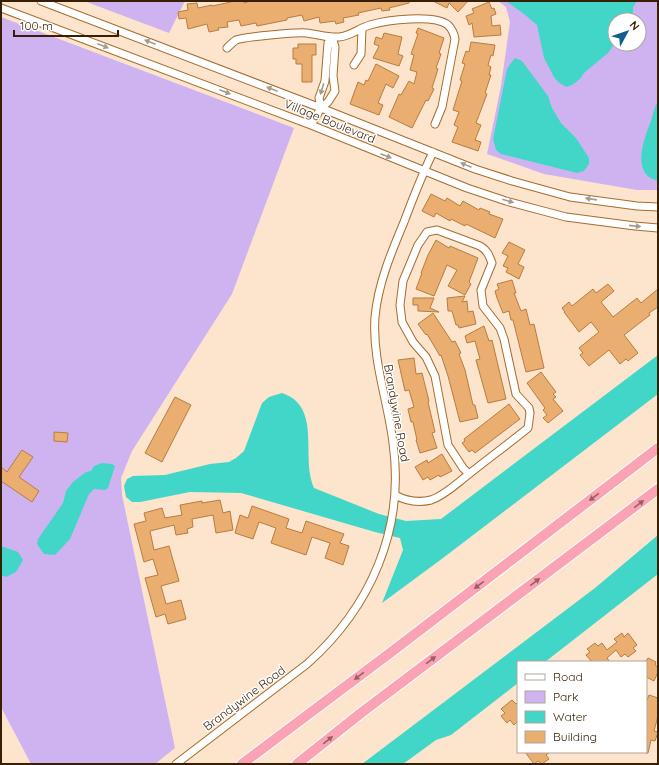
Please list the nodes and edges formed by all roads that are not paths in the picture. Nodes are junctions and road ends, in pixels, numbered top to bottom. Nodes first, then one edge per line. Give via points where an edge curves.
1 (41, 1) edge
2 (1, 8) edge
3 (362, 28) junction
4 (332, 37) junction
5 (227, 48) dead end
6 (354, 65) dead end
7 (321, 108) junction
8 (435, 124) dead end
9 (311, 125) junction
10 (432, 152) junction
11 (424, 170) junction
12 (658, 207) edge
13 (658, 228) edge
14 (658, 448) edge
15 (469, 474) junction
16 (658, 489) edge
17 (395, 495) junction
18 (176, 764) edge
19 (242, 764) edge
20 (298, 764) edge

7 -> 1 street, Village Boulevard
2 -> 9 street, Village Boulevard
3 - 4 street via 347,35
3 - 6 street via 361,54
3 - 8 street via 377,23 422,19 443,23 451,29 455,38 442,107
4 - 5 street via 296,33 237,39
4 -> 7 street via 328,43 325,81 320,98
4 - 7 street via 335,47 335,91
7 - 9 street
7 - 10 street, Village Boulevard
9 -> 11 street, Village Boulevard
10 - 11 street, Brandywine Road
12 -> 10 street, Village Boulevard via 570,197 512,181
11 -> 13 street, Village Boulevard via 506,201 566,217
11 - 17 street, Brandywine Road via 386,266 375,317 378,367 394,443
14 -> 19 highway
15 - 15 street via 448,445 435,376 426,357 413,342 402,322 400,305 403,281 418,245 427,232 437,230 480,246 488,254 492,263 481,290 483,306 500,328 516,394 529,408 530,413 528,428
15 - 17 street via 445,493 430,500 415,501
20 -> 16 highway via 367,708
17 - 18 street, Brandywine Road via 388,536 369,588 335,637 307,664

